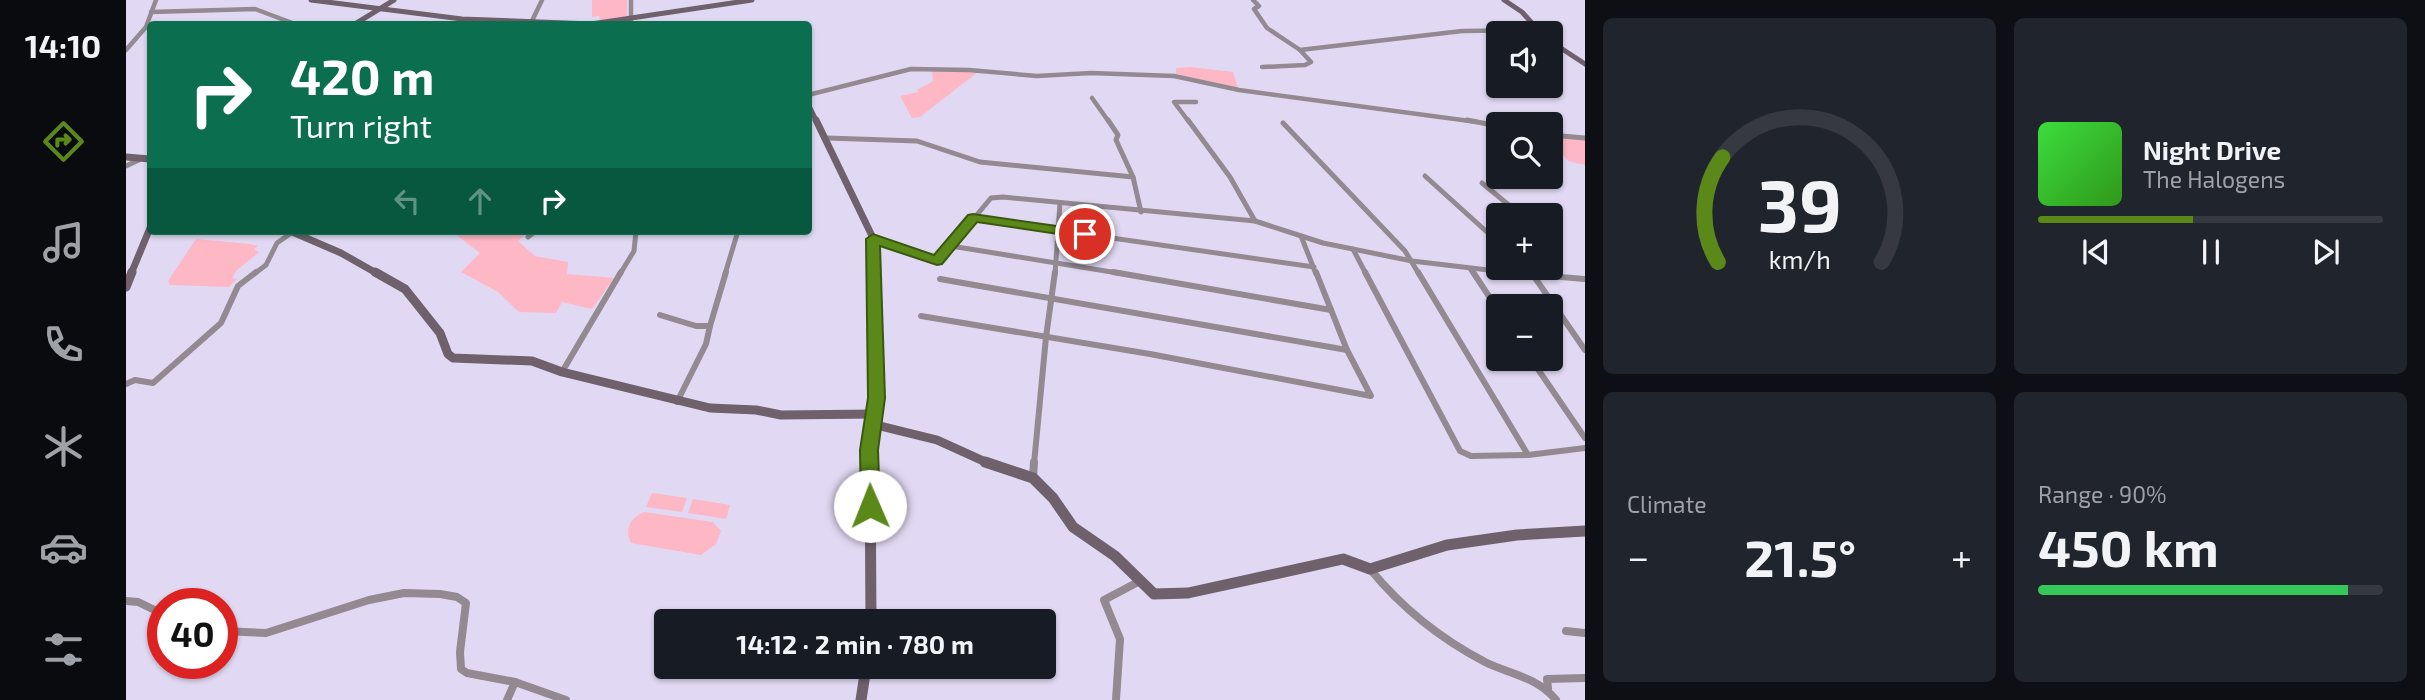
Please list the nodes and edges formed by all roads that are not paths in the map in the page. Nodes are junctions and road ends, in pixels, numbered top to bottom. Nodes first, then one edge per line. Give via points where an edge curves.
1 (156, 0) edge
2 (311, 0) edge
3 (394, 0) edge
4 (542, 0) edge
5 (631, 0) edge
6 (752, 0) edge
7 (1252, 0) edge
8 (1506, 0) edge
9 (379, 9) junction
10 (151, 12) junction
11 (631, 20) junction
12 (148, 21) edge
13 (287, 21) edge
14 (360, 21) edge
15 (532, 21) joint
16 (621, 21) edge
17 (1530, 21) edge
18 (147, 23) edge
19 (1486, 31) edge
20 (126, 50) edge
21 (1300, 50) junction
22 (1563, 50) edge
23 (1585, 64) edge
24 (1262, 67) dead end
25 (812, 94) edge
26 (1092, 98) dead end
27 (1196, 102) dead end
28 (812, 117) edge
29 (1283, 123) dead end
30 (1486, 124) edge
31 (1563, 136) edge
32 (827, 138) junction
33 (1585, 138) edge
34 (126, 157) edge
35 (141, 159) junction
36 (147, 159) edge
37 (126, 166) edge
38 (1425, 176) dead end
39 (1133, 177) junction
40 (1482, 183) dead end
41 (1060, 203) junction
42 (1506, 203) edge
43 (1141, 212) junction
44 (973, 218) junction
45 (1255, 220) junction
46 (1059, 230) junction
47 (1486, 231) edge
48 (147, 235) edge
49 (287, 235) edge
50 (301, 235) edge
51 (530, 235) edge
52 (636, 235) edge
53 (737, 235) edge
54 (1301, 236) junction
55 (527, 237) dead end
56 (873, 239) junction
57 (951, 246) junction
58 (1353, 249) junction
59 (1412, 261) junction
60 (1055, 263) junction
61 (1314, 267) junction
62 (1471, 270) junction
63 (1486, 271) edge
64 (1563, 277) edge
65 (940, 279) dead end
66 (1585, 279) edge
67 (1537, 280) edge
68 (126, 287) edge
69 (1487, 294) edge
70 (1051, 298) junction
71 (1331, 310) junction
72 (660, 315) dead end
73 (921, 316) dead end
74 (710, 326) junction
75 (1046, 337) junction
76 (1347, 350) junction
77 (1585, 350) edge
78 (1539, 371) edge
79 (562, 372) junction
80 (126, 384) edge
81 (677, 402) junction
82 (873, 419) junction
83 (1585, 438) edge
84 (1585, 449) edge
85 (1528, 455) junction
86 (1033, 478) junction
87 (1585, 531) edge
88 (1370, 569) junction
89 (1140, 581) junction
90 (126, 601) edge
91 (147, 606) edge
92 (872, 609) edge
93 (1566, 631) dead end
94 (238, 632) edge
95 (1585, 633) edge
96 (1585, 678) edge
97 (864, 679) edge
98 (514, 682) junction
99 (1548, 688) junction
100 (507, 700) edge
101 (566, 700) edge
102 (861, 700) edge
103 (1116, 700) edge
104 (1556, 700) edge

1 - 10 street
2 - 9 street
3 - 9 street
4 - 15 street
5 - 11 street
6 - 11 street
7 - 21 street via 1267,28
8 - 17 street
9 - 14 street
9 - 15 street
10 - 12 street
10 - 13 street via 255,9
11 - 16 street
18 - 20 street
19 - 21 street
21 - 24 street via 1310,64
22 - 23 street
25 - 30 street via 920,68 1037,76 1174,76 1239,90
26 - 39 street via 1118,135 1116,140
27 - 45 street via 1174,102 1230,177
28 - 32 street
29 - 59 street
31 - 33 street
32 - 39 street via 915,141 980,162
32 - 56 street
34 - 35 street
35 - 36 street
35 - 37 street
38 - 47 street
39 - 43 street
40 - 42 street
41 - 43 street
41 - 44 street via 996,197
41 - 46 street
43 - 45 street
44 - 46 street
44 - 57 street
45 - 54 street
46 - 60 street
46 - 61 street
48 - 68 street
49 - 80 street via 277,243 266,265 238,286 216,328 153,383 135,380
50 - 79 street via 405,289 440,333 453,358 532,361
51 - 55 street
52 - 79 street via 634,251
53 - 74 street
54 - 58 street
54 - 61 street
56 - 57 street via 935,260
56 - 82 street
57 - 60 street
58 - 59 street
58 - 85 street via 1460,451 1471,456
59 - 62 street
59 - 85 street
60 - 70 street
60 - 71 street
61 - 71 street
62 - 63 street
62 - 69 street
64 - 66 street
65 - 70 street
67 - 77 street
70 - 75 street
70 - 76 street
71 - 76 street
72 - 74 street
73 - 75 street
74 - 81 street via 706,344
75 - 76 street via 1371,396
75 - 86 street
78 - 83 street
79 - 81 street
81 - 82 street via 781,415
82 - 86 street
82 - 92 street via 869,450
84 - 85 street
86 - 89 street via 1073,527 1115,556
87 - 88 street via 1447,545
88 - 89 street via 1343,559 1163,595 1154,594
88 - 99 street via 1446,637 1486,662
89 - 103 street via 1104,600 1121,639
90 - 91 street
93 - 95 street
94 - 98 street via 266,633 404,593 457,597 466,603 461,668
96 - 99 street via 1548,679
97 - 102 street
98 - 100 street
98 - 101 street
99 - 104 street

